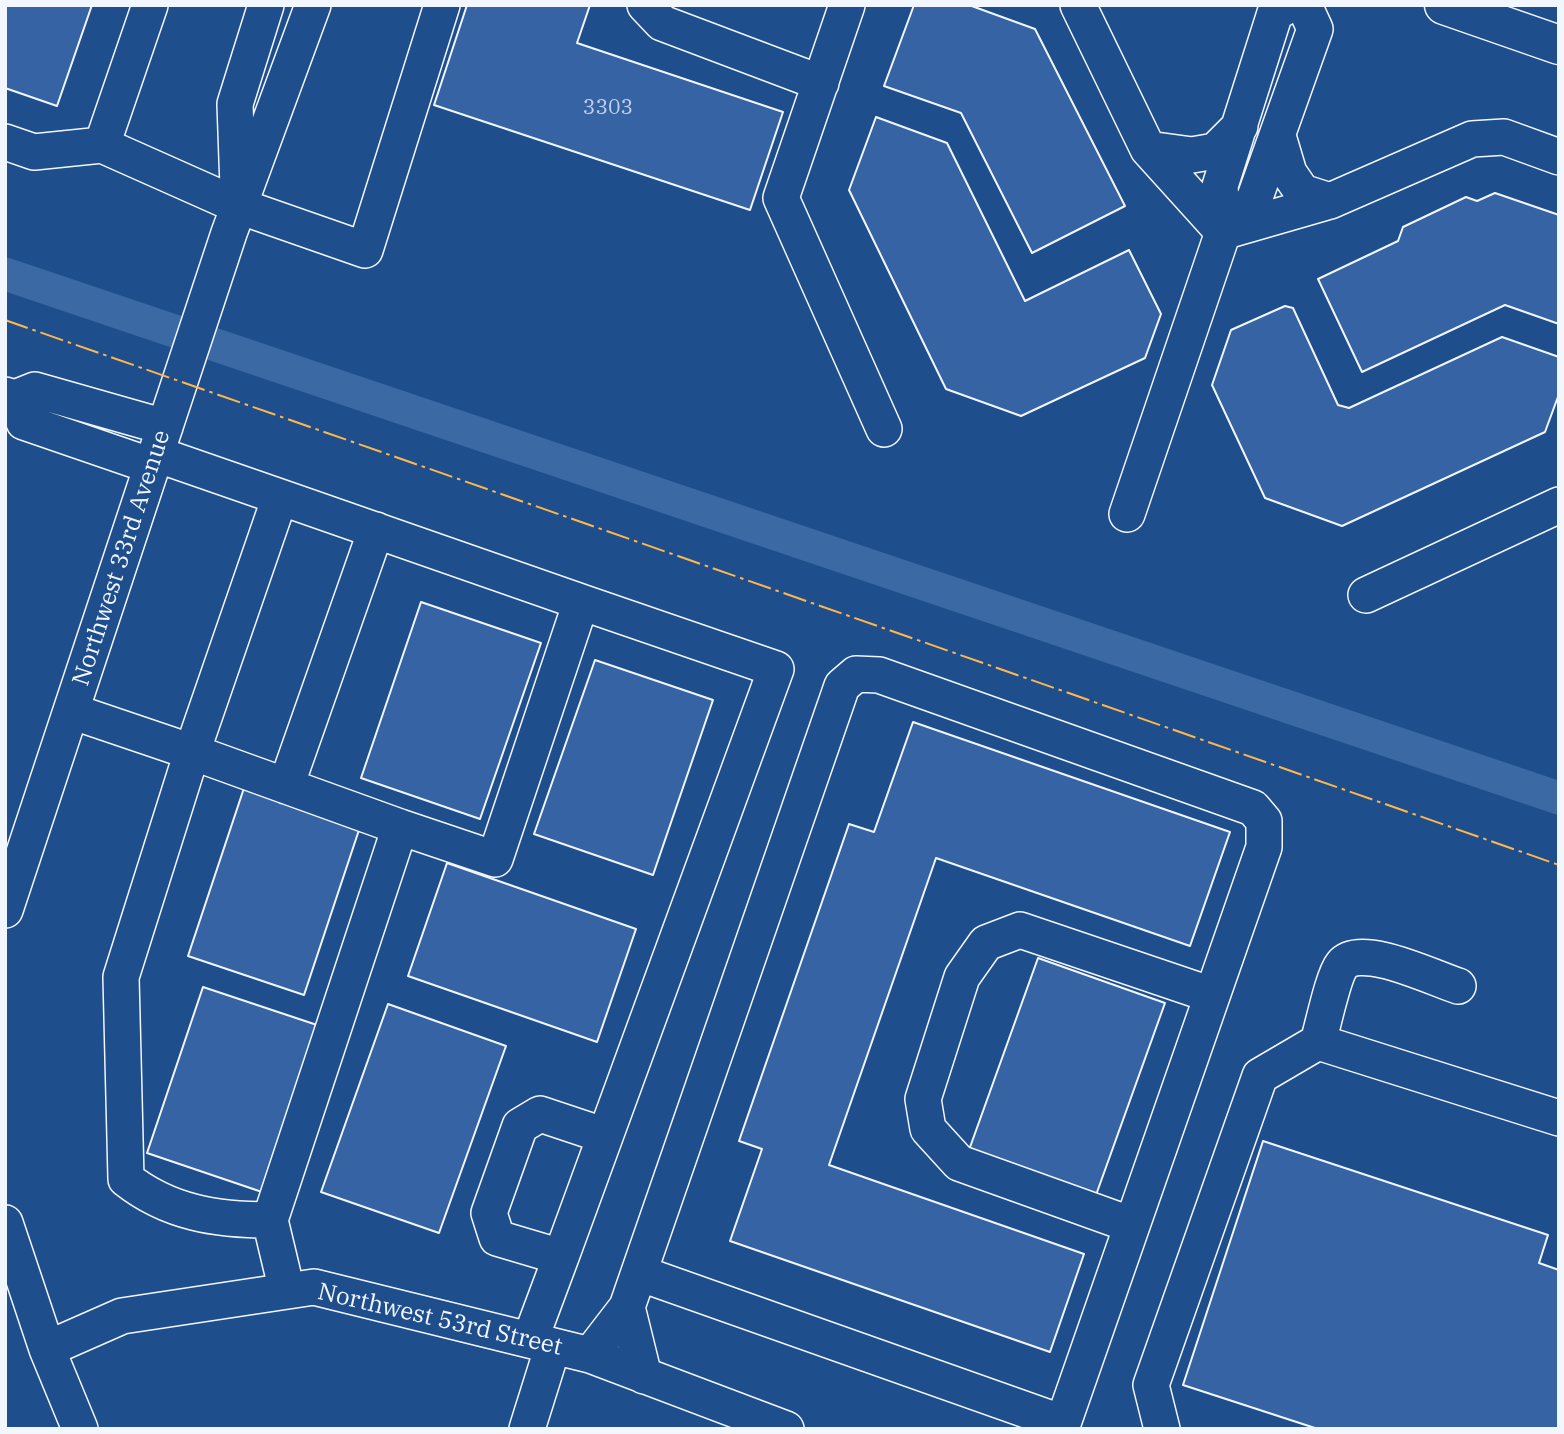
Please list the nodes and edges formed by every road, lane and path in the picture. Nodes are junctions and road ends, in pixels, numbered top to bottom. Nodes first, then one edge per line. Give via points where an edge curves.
1 (150, 5) edge
2 (266, 5) edge
3 (313, 5) edge
4 (442, 5) edge
5 (645, 5) edge
6 (1078, 5) edge
7 (1289, 5) edge
8 (1304, 5) edge
9 (1444, 5) edge
10 (845, 6) edge
11 (1559, 45) edge
12 (821, 83) junction
13 (1240, 126) junction
14 (1278, 136) junction
15 (5, 142) edge
16 (102, 145) junction
17 (1148, 149) junction
18 (1559, 157) edge
19 (1330, 201) junction
20 (234, 219) junction
21 (1223, 232) junction
22 (9, 407) edge
23 (884, 429) dead end
24 (161, 440) junction
25 (280, 497) junction
26 (1559, 505) edge
27 (1127, 514) dead end
28 (376, 530) junction
29 (1366, 596) dead end
30 (581, 602) junction
31 (71, 711) junction
32 (192, 752) junction
33 (286, 786) junction
34 (400, 827) junction
35 (9, 891) edge
36 (1458, 986) dead end
37 (1212, 995) junction
38 (1318, 1042) junction
39 (1559, 1118) edge
40 (603, 1135) junction
41 (270, 1220) junction
42 (5, 1223) edge
43 (1132, 1225) junction
44 (561, 1257) junction
45 (639, 1273) junction
46 (287, 1291) junction
47 (627, 1307) junction
48 (542, 1343) junction
49 (47, 1349) junction
50 (590, 1355) junction
51 (644, 1376) junction
52 (1062, 1426) edge
53 (80, 1429) edge
54 (527, 1429) edge
55 (786, 1429) edge
56 (1162, 1429) edge

1 - 16 street
2 - 20 street, Northwest 33rd Avenue via 235,104
3 - 20 street, Northwest 33rd Avenue
4 - 20 street via 365,250
5 - 12 street via 662,23
6 - 17 street
7 - 13 street via 1275,13
8 - 14 street via 1315,29
9 - 11 highway
10 - 12 street
12 - 23 street via 781,198
13 - 17 street via 1215,151 1192,155
13 - 21 street via 1220,186
14 - 19 street via 1289,173 1302,192
14 - 21 street via 1254,200
15 - 16 street via 34,152
16 - 20 street
17 - 21 street
18 - 19 street via 1504,137 1472,138
19 - 21 street
20 - 24 street, Northwest 33rd Avenue
21 - 27 street
22 - 24 street via 24,422
24 - 25 street
24 - 31 street, Northwest 33rd Avenue
25 - 28 street
25 - 32 street
26 - 29 street
28 - 30 street
28 - 33 street
30 - 34 street via 495,859
30 - 40 street via 776,668
31 - 32 street
31 - 35 street, Northwest 33rd Avenue
32 - 33 street
32 - 41 street via 121,977 126,1179 151,1199 223,1220
33 - 34 street
34 - 41 street
36 - 38 street via 1370,956 1351,957 1340,967
37 - 43 street
37 - 43 street via 1020,930 986,943 962,977 923,1099 928,1129 959,1163
37 - 45 street via 1264,847 1264,821 1252,808 879,675 856,674 842,686
38 - 39 street
38 - 56 street via 1260,1076 1151,1385
40 - 44 street
40 - 44 street via 540,1114 520,1126 489,1213 498,1238
41 - 46 street
42 - 49 street
43 - 52 street
44 - 48 street
45 - 47 street
45 - 52 street
46 - 48 street, Northwest 53rd Street via 314,1287
46 - 49 street, Northwest 53rd Street via 122,1316
47 - 50 street
47 - 51 street
48 - 50 street, Northwest 53rd Street
48 - 54 street
49 - 53 street
50 - 51 street, Northwest 53rd Street
51 - 55 street, Northwest 53rd Street

